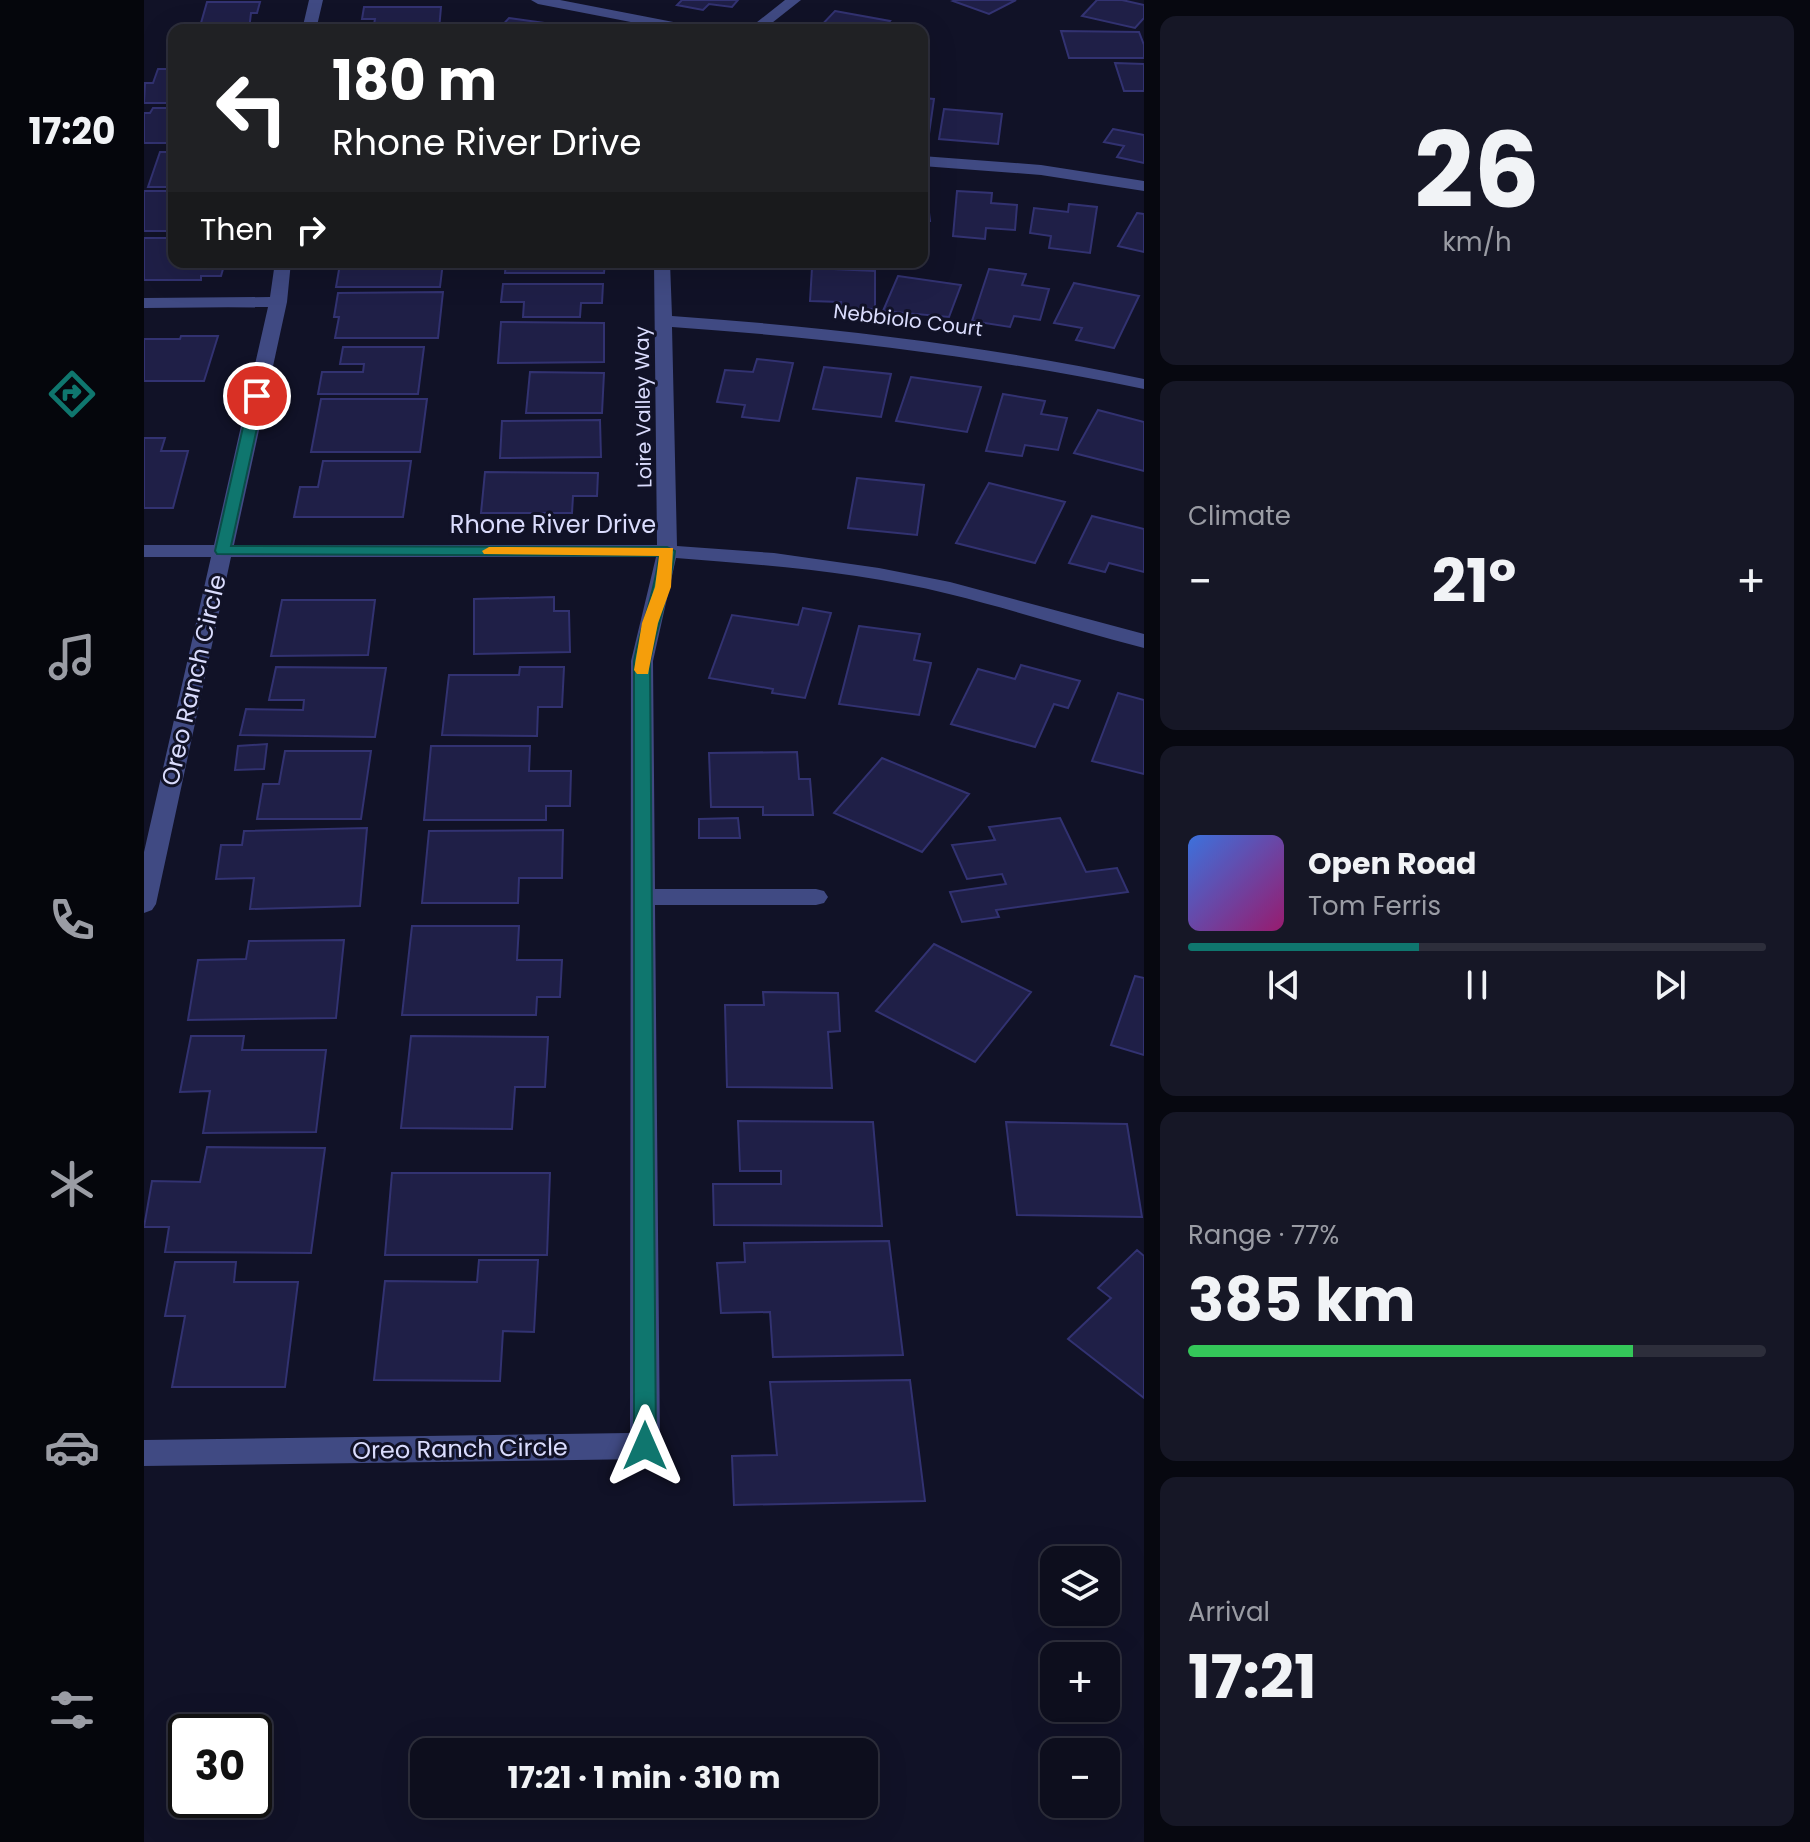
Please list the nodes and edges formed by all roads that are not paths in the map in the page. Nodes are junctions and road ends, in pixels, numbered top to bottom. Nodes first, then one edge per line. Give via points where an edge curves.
1 (316, 0) edge
2 (538, 0) edge
3 (794, 0) edge
4 (310, 24) edge
5 (663, 24) edge
6 (762, 24) edge
7 (928, 161) edge
8 (1144, 186) edge
9 (282, 268) edge
10 (662, 268) edge
11 (278, 302) junction
12 (144, 303) edge
13 (663, 321) junction
14 (1144, 384) edge
15 (144, 551) edge
16 (222, 551) junction
17 (667, 551) junction
18 (1144, 641) edge
19 (643, 897) junction
20 (816, 897) dead end
21 (144, 904) edge
22 (144, 1453) edge

1 - 4 street
2 - 5 street
3 - 6 street
7 - 8 street via 1041,170
9 - 11 street, Oreo Ranch Circle
10 - 13 street, Loire Valley Way
11 - 12 street
11 - 16 street, Oreo Ranch Circle
13 - 14 street, Nebbiolo Court via 925,343
13 - 17 street, Loire Valley Way
15 - 16 street, Rhone River Drive
16 - 17 street, Rhone River Drive
16 - 21 street, Oreo Ranch Circle
17 - 18 street, Rhone River Drive via 879,574
17 - 19 street, Oreo Ranch Circle via 663,587 642,661
19 - 20 street
19 - 22 street, Oreo Ranch Circle via 645,1446

